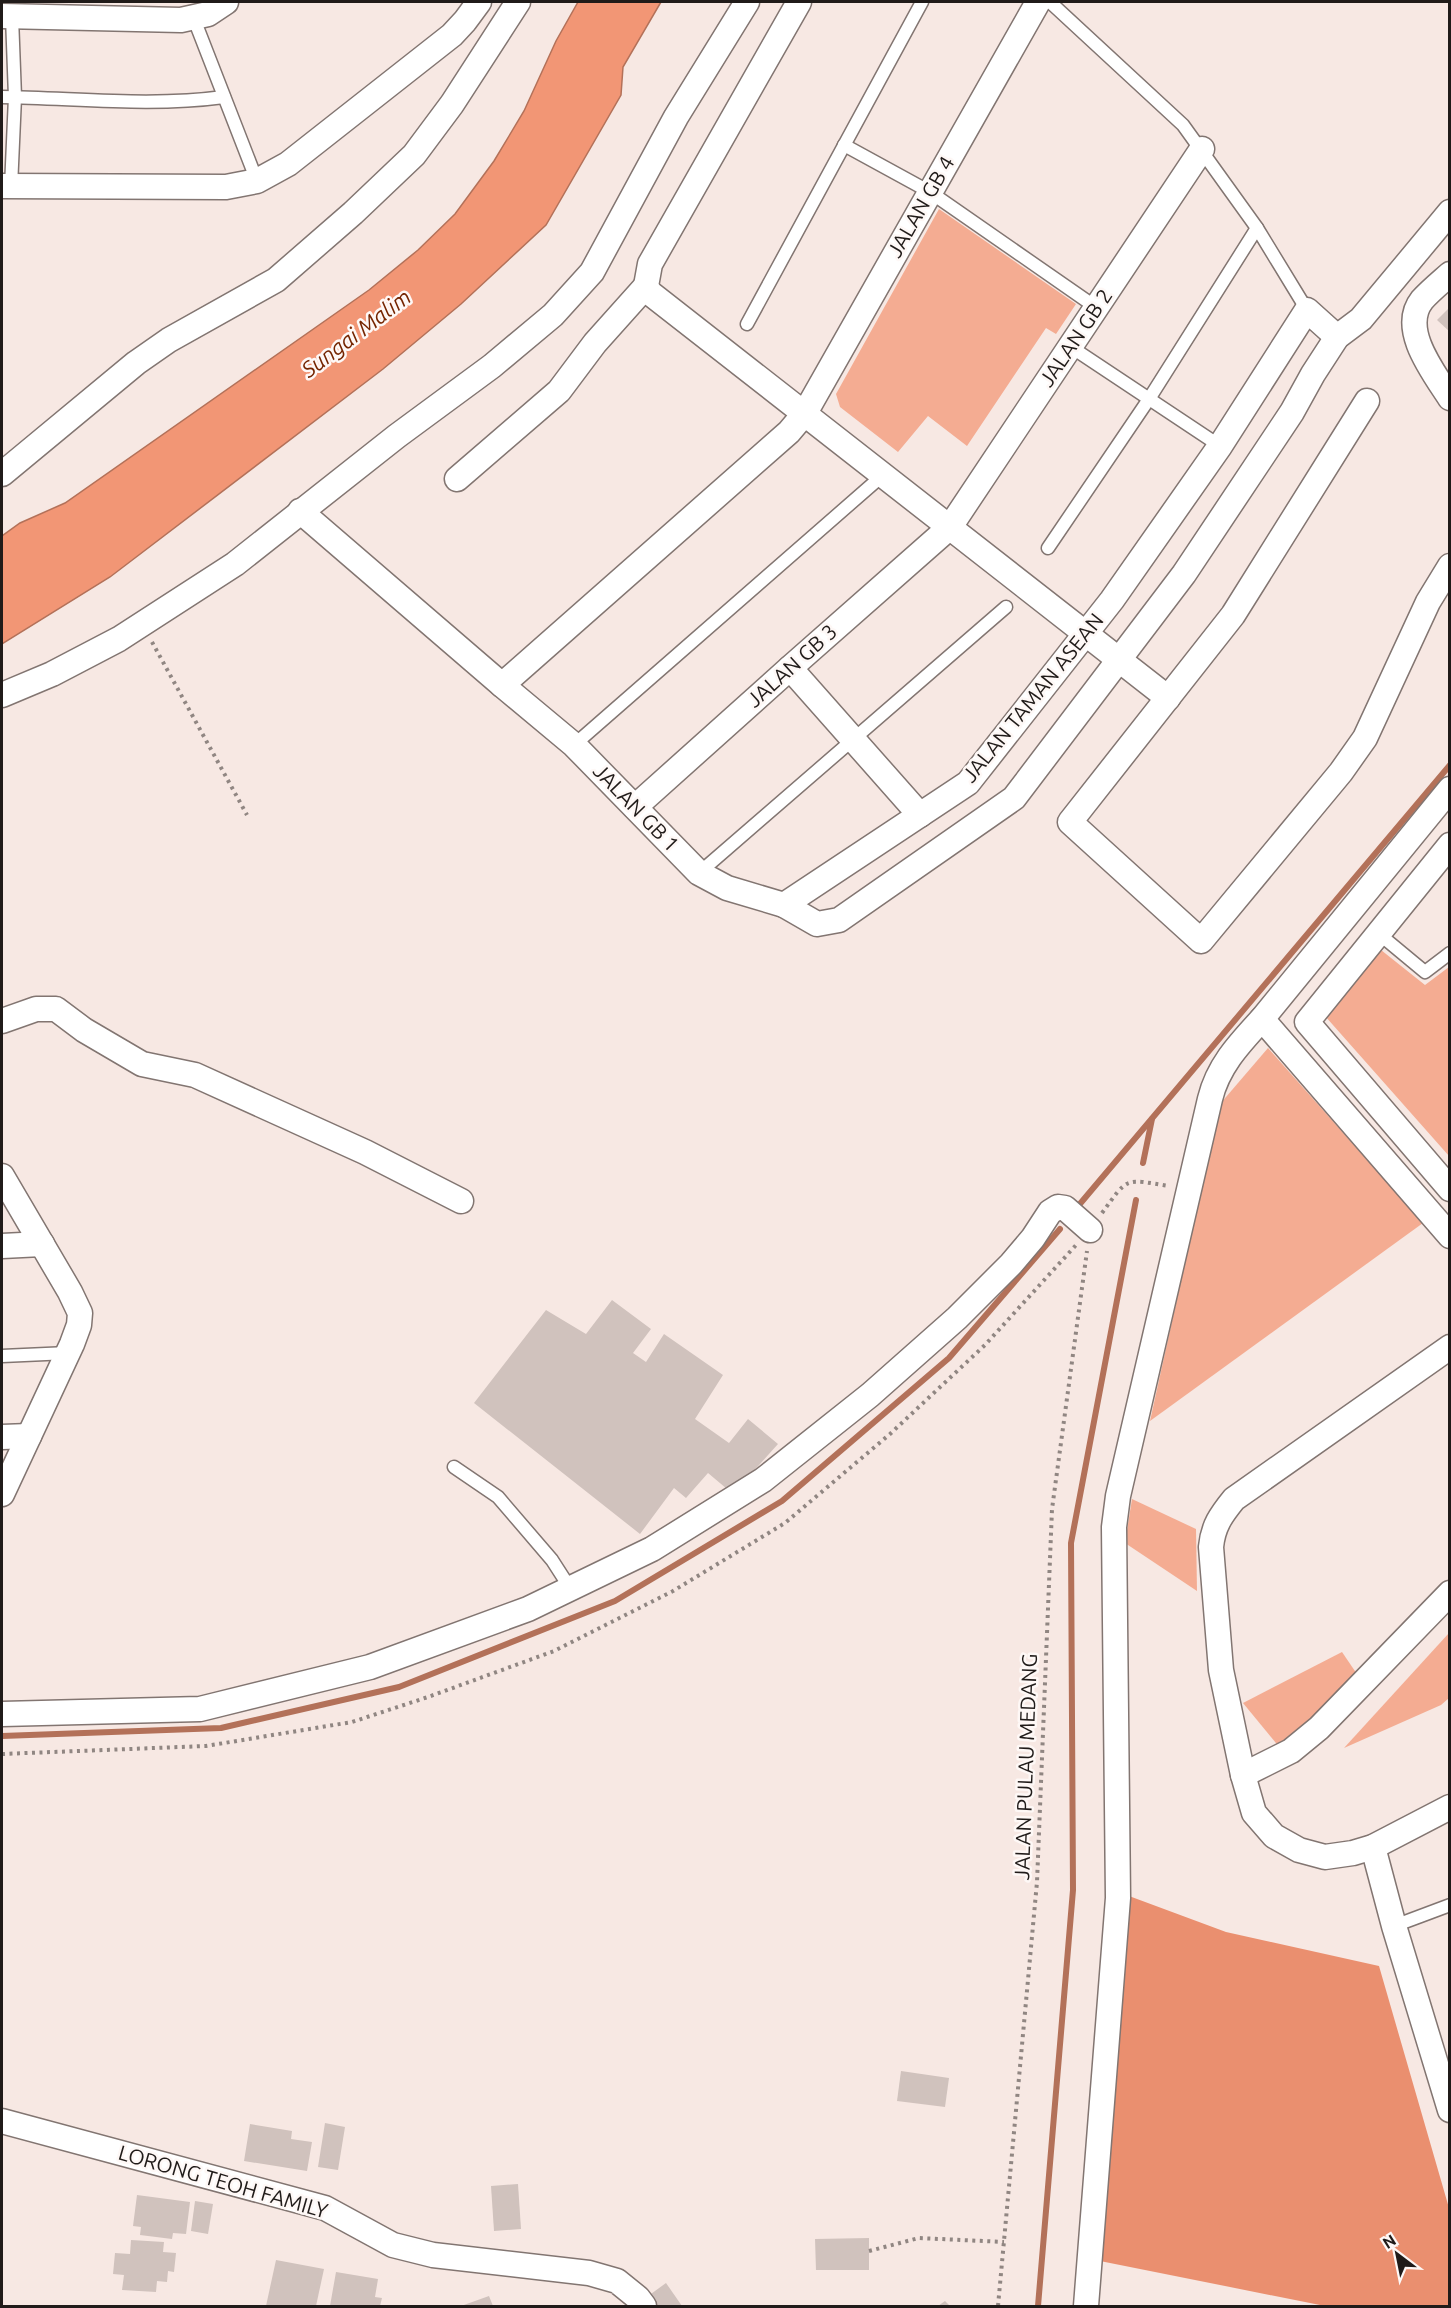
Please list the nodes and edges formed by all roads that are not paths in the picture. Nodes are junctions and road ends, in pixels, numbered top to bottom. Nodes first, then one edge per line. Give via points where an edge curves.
1 (226, 2) edge
2 (479, 2) edge
3 (518, 2) edge
4 (747, 2) edge
5 (799, 2) edge
6 (922, 2) edge
7 (1038, 2) edge
8 (1050, 2) edge
9 (7, 17) edge
10 (194, 19) junction
11 (2, 97) edge
12 (15, 97) junction
13 (224, 97) junction
14 (844, 145) junction
15 (1202, 149) junction
16 (257, 181) junction
17 (6, 187) edge
18 (930, 192) junction
19 (1449, 212) edge
20 (1257, 228) junction
21 (1449, 274) edge
22 (646, 286) junction
23 (1097, 308) junction
24 (1307, 310) junction
25 (747, 324) dead end
26 (1338, 337) junction
27 (1071, 347) junction
28 (1449, 397) edge
29 (1149, 399) junction
30 (1367, 401) dead end
31 (805, 413) junction
32 (1220, 446) junction
33 (2, 474) edge
34 (884, 475) junction
35 (457, 479) dead end
36 (300, 511) junction
37 (950, 527) junction
38 (1048, 548) dead end
39 (1449, 566) edge
40 (1006, 607) dead end
41 (1086, 633) junction
42 (1119, 660) junction
43 (790, 668) junction
44 (502, 686) junction
45 (2, 695) edge
46 (1168, 698) junction
47 (852, 738) junction
48 (574, 745) junction
49 (1449, 789) edge
50 (635, 807) junction
51 (920, 815) junction
52 (1449, 845) edge
53 (699, 873) junction
54 (784, 905) junction
55 (1378, 933) junction
56 (1449, 952) edge
57 (1262, 1019) junction
58 (2, 1021) edge
59 (2, 1176) edge
60 (1449, 1189) edge
61 (461, 1201) dead end
62 (1090, 1230) road end
63 (1449, 1236) edge
64 (42, 1244) junction
65 (2, 1246) edge
66 (1449, 1347) edge
67 (68, 1353) junction
68 (2, 1356) edge
69 (29, 1436) junction
70 (2, 1437) edge
71 (454, 1467) dead end
72 (2, 1494) edge
73 (570, 1588) junction
74 (1449, 1593) edge
75 (2, 1714) edge
76 (1243, 1775) junction
77 (1449, 1807) edge
78 (1373, 1847) junction
79 (1449, 1905) edge
80 (1394, 1926) junction
81 (1449, 2110) edge
82 (2, 2121) edge
83 (644, 2307) edge
84 (1086, 2307) edge

1 - 10 street
2 - 16 street via 452,35 288,164
3 - 33 street via 414,155 354,213 276,280 136,363
4 - 36 street via 676,117 592,272 554,315 492,366
5 - 22 street via 650,264
6 - 14 lane
7 - 18 street, JALAN GB 4
8 - 15 lane via 1183,125
9 - 10 street
9 - 12 lane
10 - 13 lane
11 - 12 lane
12 - 13 lane via 148,102
12 - 17 lane
13 - 16 lane
14 - 18 lane
14 - 25 lane
15 - 20 lane
15 - 23 street, JALAN GB 2
16 - 17 street via 226,186
18 - 23 lane
18 - 31 street, JALAN GB 4
19 - 26 street, JALAN TAMAN ASEAN via 1361,319
20 - 24 lane
20 - 29 lane
21 - 28 street via 1421,302 1413,322 1420,347
22 - 31 street
22 - 35 street via 559,391
23 - 27 street, JALAN GB 2
24 - 26 street
24 - 32 street, JALAN TAMAN ASEAN
26 - 42 street, JALAN TAMAN ASEAN via 1184,574
27 - 29 lane
27 - 37 street, JALAN GB 2
29 - 32 lane
29 - 38 lane
30 - 46 street via 1233,615
31 - 34 street
31 - 44 street, JALAN GB 4 via 789,432
32 - 41 street, JALAN TAMAN ASEAN
34 - 37 street
34 - 48 lane
36 - 44 street, JALAN GB 1
36 - 45 street via 235,564 143,625 52,674
37 - 41 street
37 - 43 street, JALAN GB 3
39 - 46 street via 1428,602 1365,738 1201,941 1070,822
40 - 47 lane
41 - 42 street
41 - 51 street, JALAN TAMAN ASEAN via 968,783
42 - 46 street
42 - 54 street, JALAN TAMAN ASEAN via 1014,798 996,812 839,920 817,924
43 - 47 street
43 - 50 street, JALAN GB 3
44 - 48 street, JALAN GB 1
47 - 51 street
47 - 53 lane
48 - 50 street, JALAN GB 1
49 - 57 street
50 - 53 street, JALAN GB 1
51 - 54 street, JALAN TAMAN ASEAN
52 - 55 street
53 - 54 street, JALAN GB 1 via 727,888
55 - 56 lane via 1425,972
55 - 60 street via 1307,1022
57 - 63 street
57 - 84 street via 1214,1081 1118,1496 1114,1527 1118,1898
58 - 61 street via 36,1009 56,1009 142,1064 195,1075 365,1152
59 - 64 street
62 - 73 street via 1065,1208 1050,1212 1011,1264 957,1318 870,1395 763,1479 652,1549
64 - 65 street
64 - 67 street via 80,1313
66 - 76 street via 1234,1499 1213,1530 1221,1670
67 - 68 lane
67 - 69 street
69 - 70 street
69 - 72 street
71 - 73 lane via 498,1497 552,1560
73 - 75 street via 528,1609 370,1667 200,1709
74 - 76 street via 1319,1728 1291,1751
76 - 78 street via 1254,1813 1274,1836 1299,1851 1325,1857
77 - 78 street
78 - 80 street
79 - 80 lane
80 - 81 street
82 - 83 street, LORONG TEOH FAMILY via 326,2208 393,2245 433,2254 589,2273 617,2281

